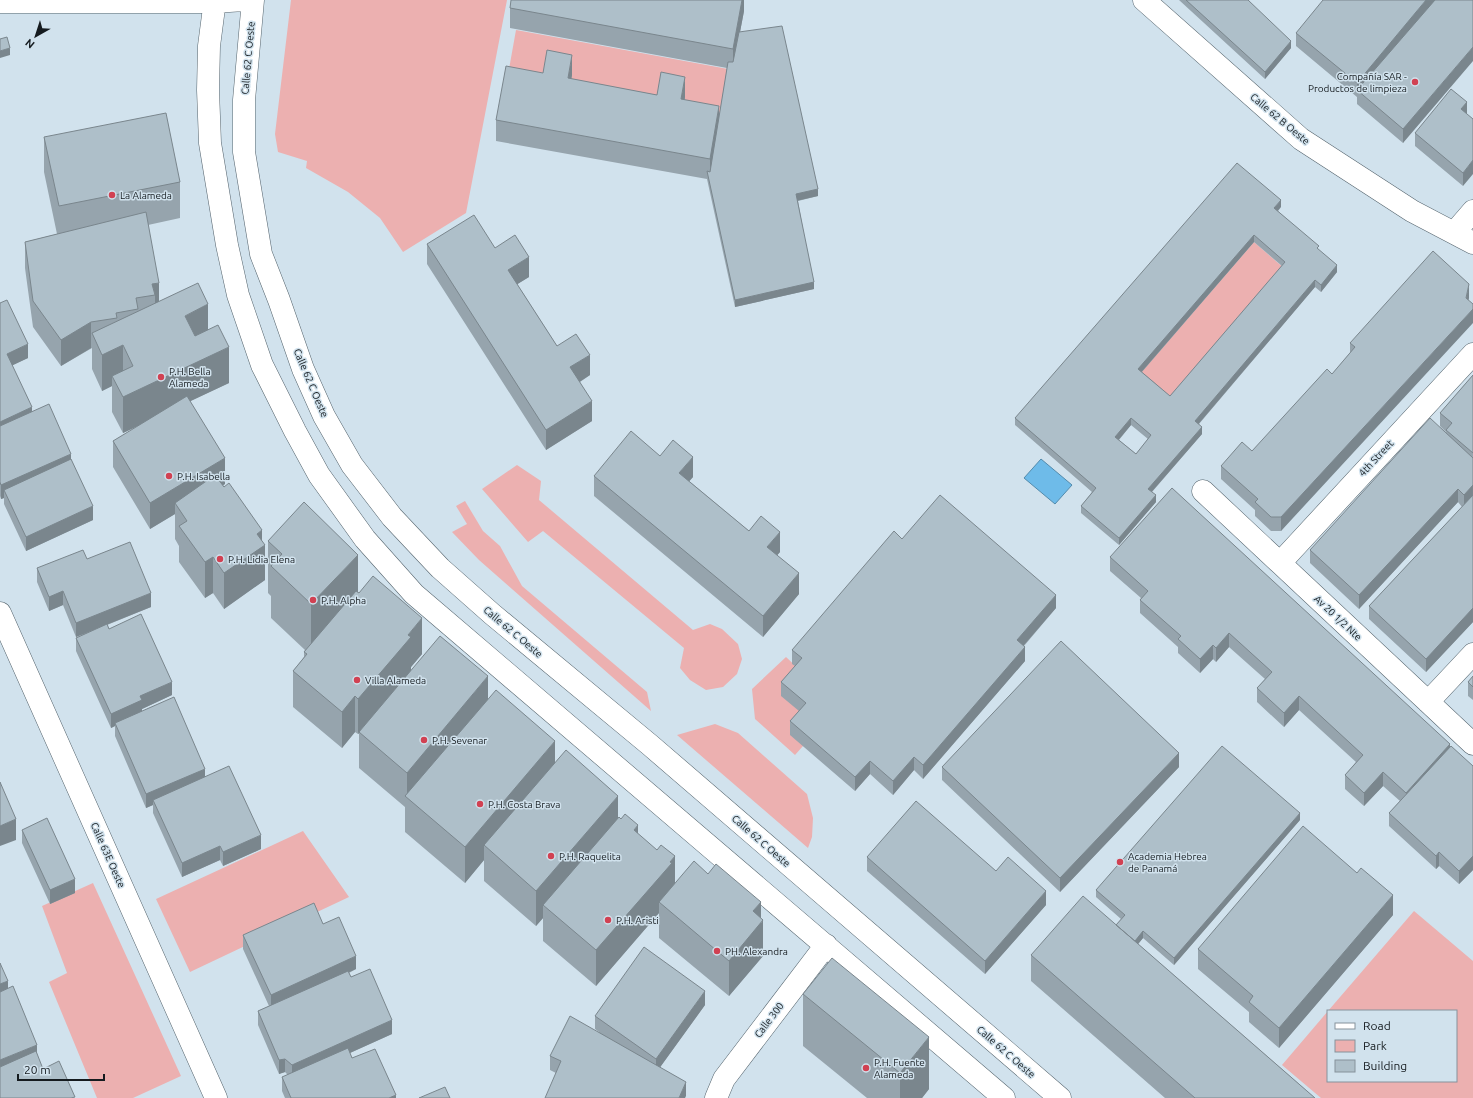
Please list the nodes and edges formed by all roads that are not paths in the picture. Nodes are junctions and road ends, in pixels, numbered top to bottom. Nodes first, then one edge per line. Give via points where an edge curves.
1 (244, 0) edge
2 (253, 0) edge
3 (1144, 0) edge
4 (215, 1) edge
5 (0, 2) edge
6 (1473, 211) edge
7 (1464, 238) edge
8 (1473, 354) edge
9 (1203, 491) dead end
10 (392, 517) junction
11 (365, 539) junction
12 (1280, 563) junction
13 (0, 613) edge
14 (1473, 654) edge
15 (1428, 702) junction
16 (1473, 744) edge
17 (826, 945) junction
18 (216, 1098) edge
19 (716, 1098) edge
20 (1004, 1098) edge
21 (1060, 1098) edge

1 - 4 street
2 - 10 street, Calle 62 C Oeste via 244,100 244,152 261,254 303,369 324,416 352,464
3 - 7 street, Calle 62 B Oeste via 1301,139 1412,211
4 - 5 street
4 - 11 street via 209,46 210,143 238,295 262,365 295,432 319,475
6 - 7 street
8 - 12 street, 4th Street
9 - 12 street, Av 20 1/2 Nte
10 - 11 street
10 - 21 street, Calle 62 C Oeste via 440,568 492,614 650,745
11 - 17 street via 414,594
12 - 15 street, Av 20 1/2 Nte
13 - 18 street, Calle 63E Oeste
14 - 15 street
15 - 16 street, Av 20 1/2 Nte
17 - 19 street, Calle 300 via 724,1079
17 - 20 street

